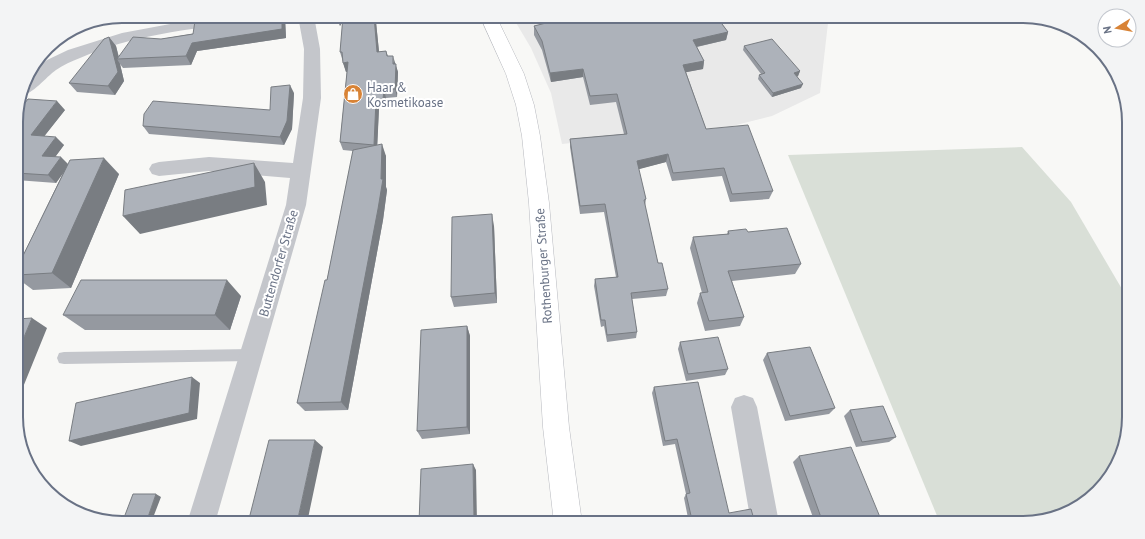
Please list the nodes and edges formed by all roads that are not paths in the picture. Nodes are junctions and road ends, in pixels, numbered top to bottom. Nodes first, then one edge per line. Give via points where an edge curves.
1 (205, 23) edge
2 (307, 23) edge
3 (491, 23) edge
4 (32, 81) edge
5 (159, 169) dead end
6 (301, 171) junction
7 (251, 355) junction
8 (64, 358) dead end
9 (744, 407) dead end
10 (204, 516) edge
11 (567, 516) edge
12 (764, 516) edge

1 - 4 street via 93,46 52,64
2 - 6 street, Buttendorfer Straße via 312,49 312,98
3 - 11 main road, Rothenburger Straße via 515,74 531,136 539,203 556,427
5 - 6 street via 209,164
6 - 7 street, Buttendorfer Straße via 296,205
7 - 8 lane
7 - 10 street, Buttendorfer Straße
9 - 12 street

